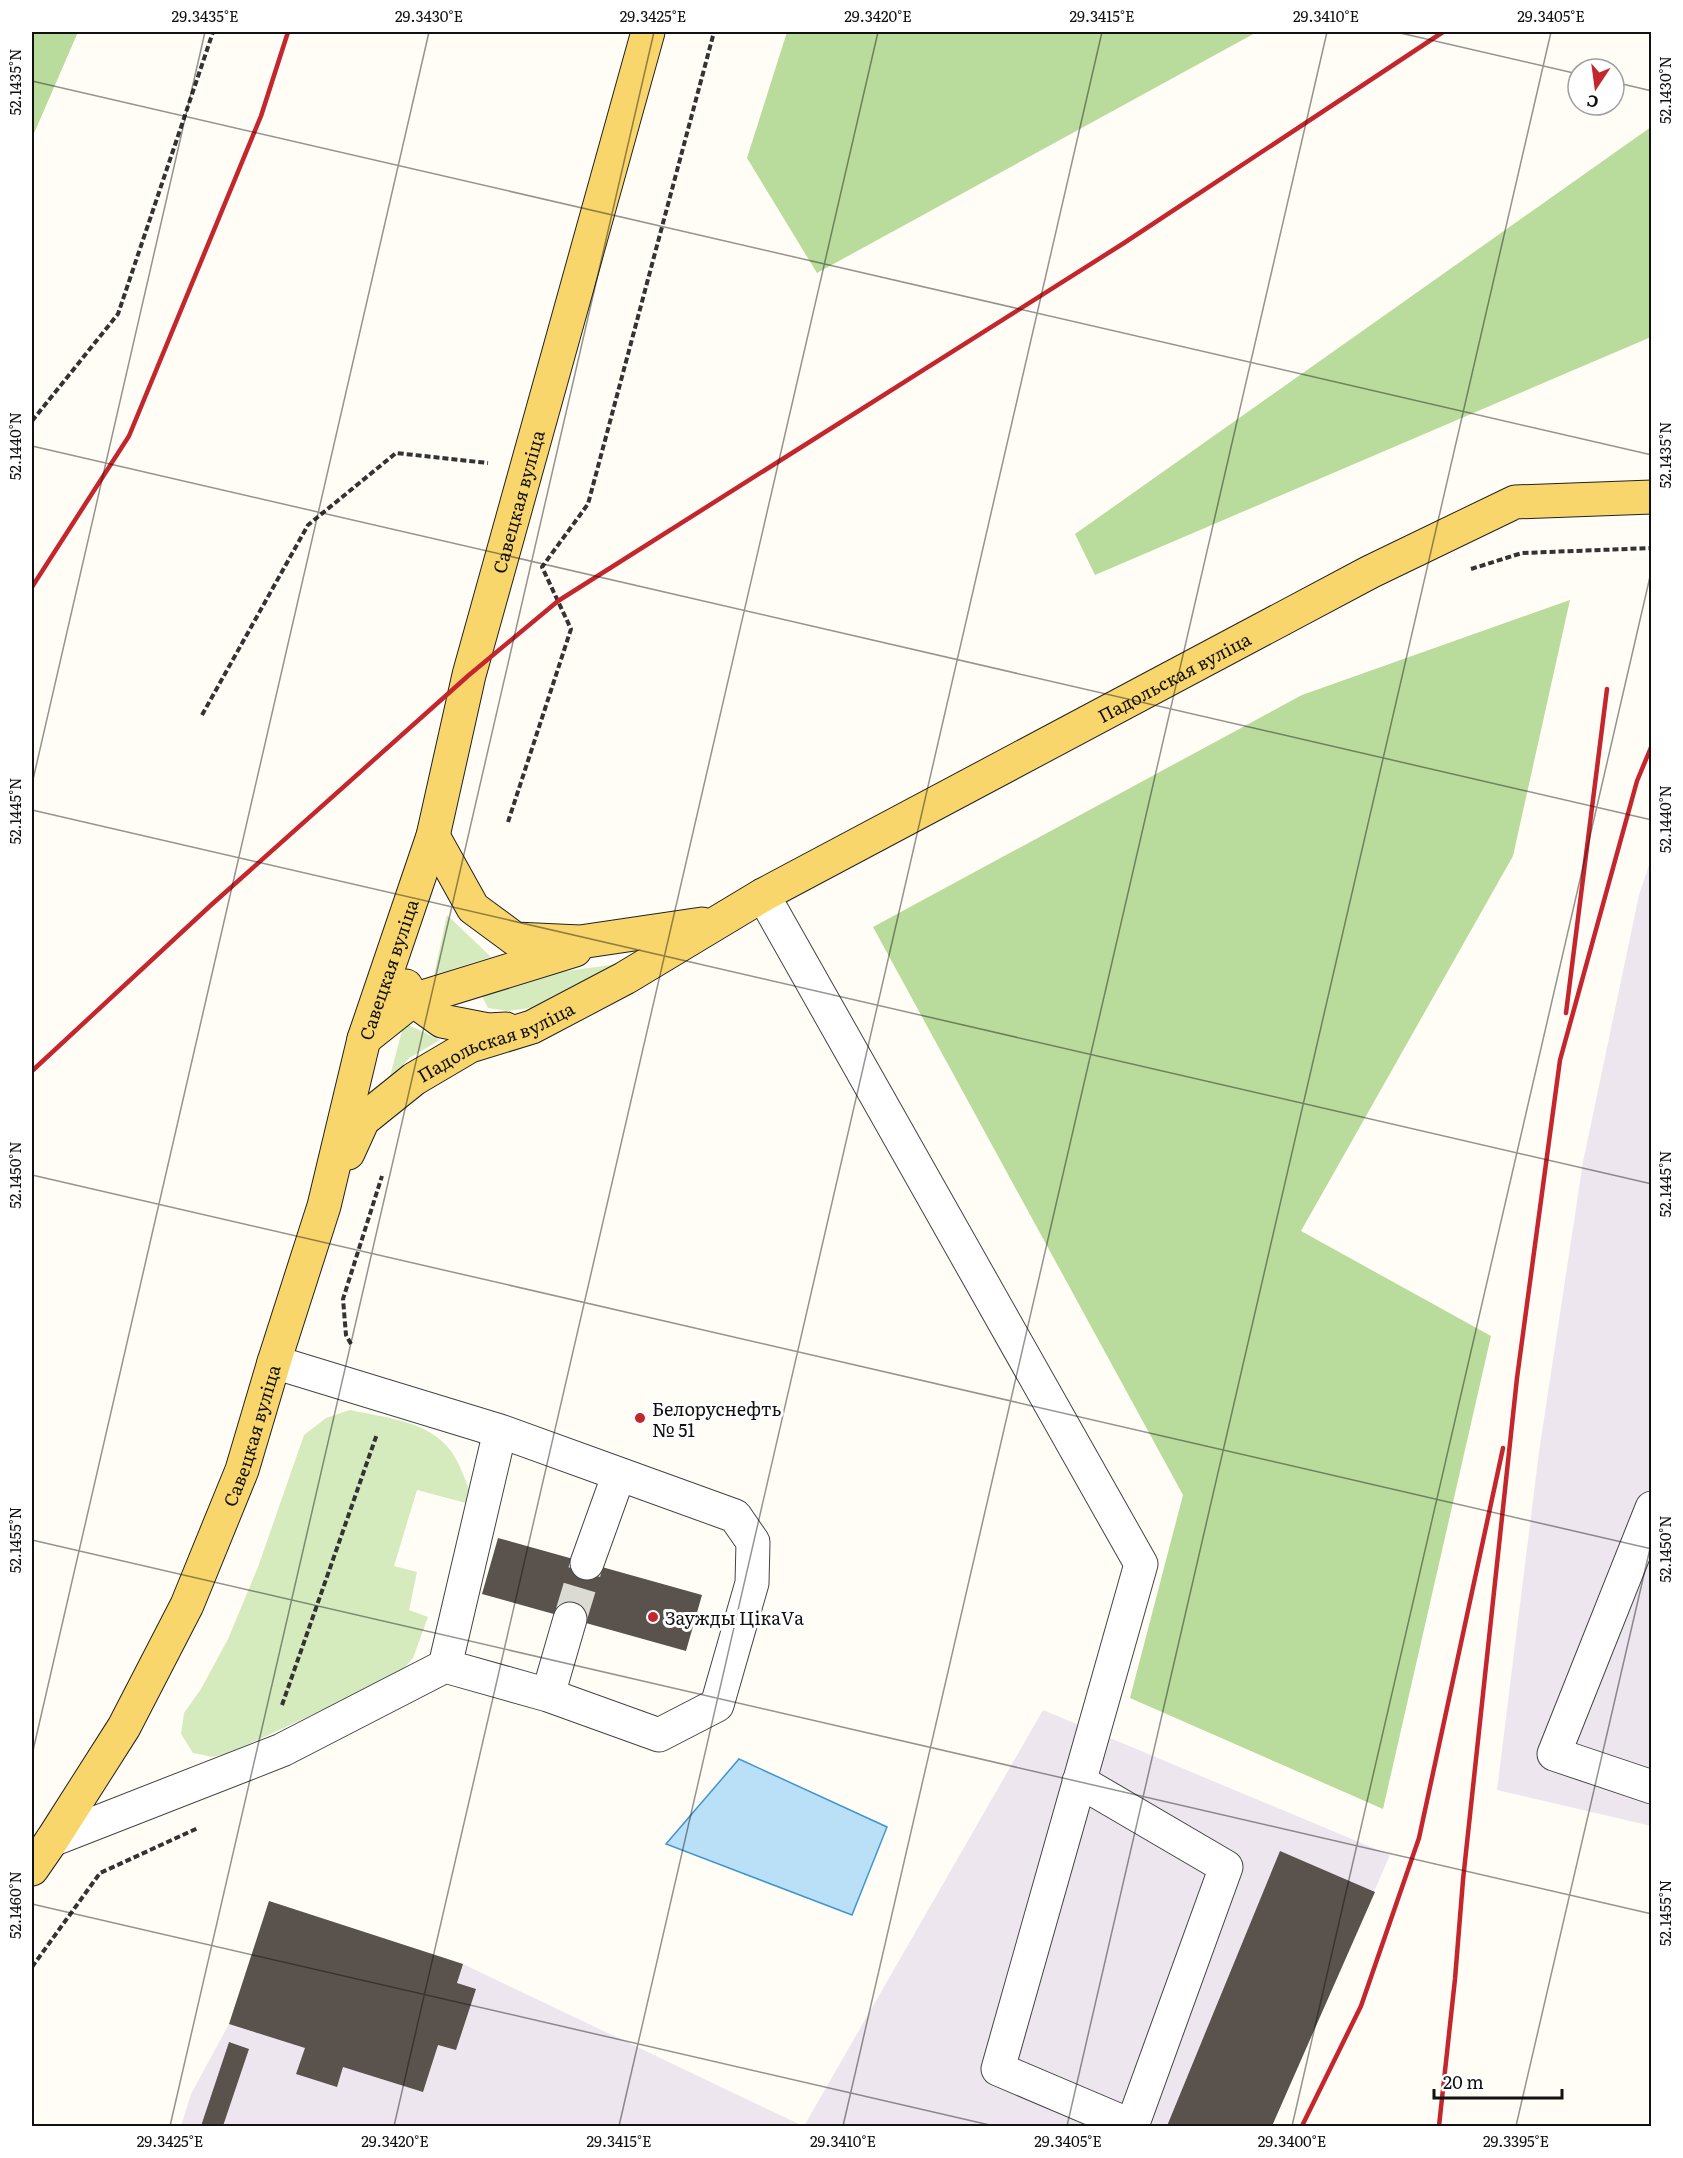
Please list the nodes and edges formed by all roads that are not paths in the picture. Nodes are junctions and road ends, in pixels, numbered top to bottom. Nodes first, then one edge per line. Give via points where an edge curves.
1 (648, 32) edge
2 (1652, 497) edge
3 (433, 836) junction
4 (763, 895) junction
5 (715, 922) junction
6 (403, 923) junction
7 (626, 935) junction
8 (413, 1000) junction
9 (532, 1027) junction
10 (364, 1039) junction
11 (324, 1206) junction
12 (274, 1362) junction
13 (500, 1431) junction
14 (619, 1474) junction
15 (1652, 1508) edge
16 (587, 1563) tunnel mouth
17 (570, 1619) tunnel mouth
18 (445, 1666) junction
19 (548, 1695) junction
20 (1079, 1781) junction
21 (1652, 1787) edge
22 (52, 1840) junction
23 (32, 1869) edge

1 - 3 main road, Савецкая вуліца via 469,675
2 - 4 main road, Падольская вуліца via 1515,502 1370,572
3 - 6 main road, Савецкая вуліца
3 - 7 main road, Падольская вуліца via 473,908 515,939 580,942
4 - 5 main road, Падольская вуліца
4 - 20 lane via 1141,1564
5 - 7 main road, Падольская вуліца
5 - 9 main road, Падольская вуліца via 625,978
6 - 8 main road via 399,973
6 - 10 main road, Савецкая вуліца
7 - 8 main road
8 - 9 main road via 442,1021 488,1030
8 - 10 main road
9 - 11 main road, Падольская вуліца via 470,1046 414,1079 363,1120
10 - 11 main road, Савецкая вуліца
11 - 12 main road, Савецкая вуліца
12 - 13 lane
12 - 22 main road, Савецкая вуліца via 242,1470 187,1605 124,1727
13 - 14 lane
13 - 18 lane
14 - 16 lane
14 - 19 lane via 735,1516 753,1542 752,1583 717,1705 658,1735
15 - 21 lane via 1554,1754
17 - 19 lane
18 - 19 lane
18 - 22 lane via 282,1750
20 - 20 lane via 998,2069 1132,2126 1226,1867
22 - 23 main road, Савецкая вуліца

